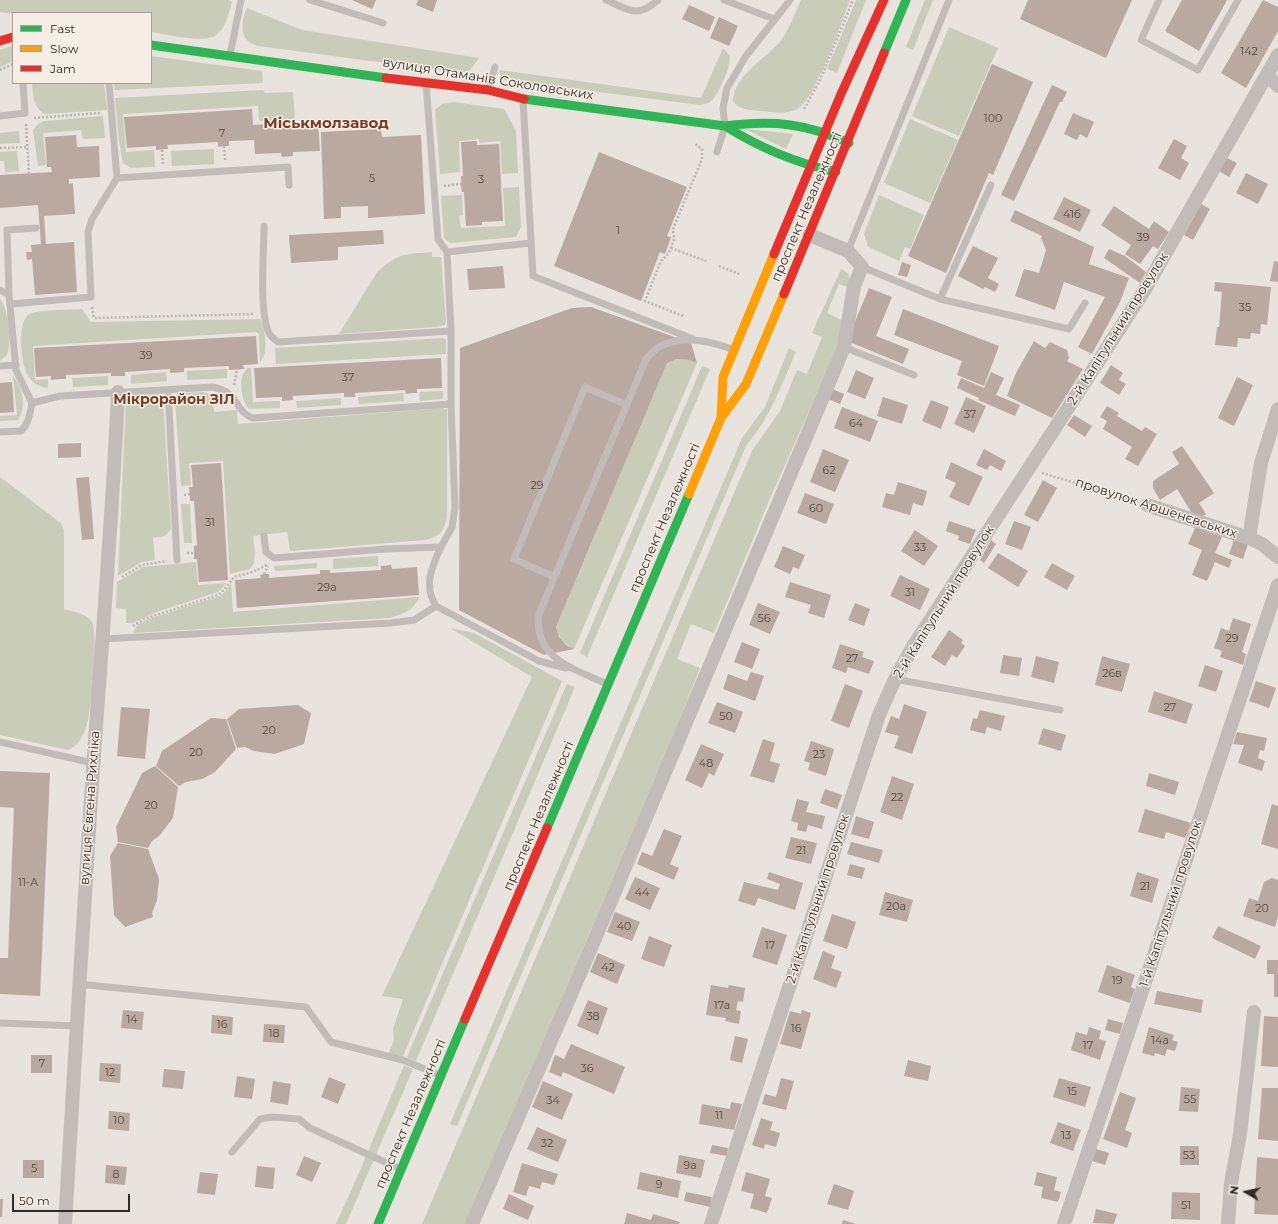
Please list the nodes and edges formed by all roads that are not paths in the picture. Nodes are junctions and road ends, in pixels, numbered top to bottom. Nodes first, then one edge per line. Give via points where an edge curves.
1 (241, 0) edge
2 (310, 0) edge
3 (606, 0) edge
4 (658, 0) edge
5 (724, 0) edge
6 (790, 0) edge
7 (884, 0) edge
8 (906, 0) edge
9 (949, 0) edge
10 (1159, 0) edge
11 (1238, 0) edge
12 (774, 19) junction
13 (383, 23) dead end
14 (12, 37) edge
15 (0, 41) edge
16 (152, 45) edge
17 (230, 55) junction
18 (1278, 55) edge
19 (495, 67) dead end
20 (1267, 75) junction
21 (426, 83) junction
22 (23, 84) edge
23 (109, 84) edge
24 (1278, 86) edge
25 (488, 90) junction
26 (523, 99) junction
27 (0, 116) edge
28 (725, 126) junction
29 (825, 132) junction
30 (849, 143) junction
31 (717, 152) dead end
32 (811, 167) junction
33 (836, 172) junction
34 (117, 178) junction
35 (289, 185) dead end
36 (991, 185) dead end
37 (264, 226) dead end
38 (36, 228) dead end
39 (810, 235) junction
40 (531, 243) junction
41 (848, 251) junction
42 (447, 252) junction
43 (862, 267) junction
44 (0, 290) edge
45 (9, 295) junction
46 (940, 299) junction
47 (1085, 303) dead end
48 (11, 304) junction
49 (451, 331) junction
50 (697, 340) junction
51 (844, 347) junction
52 (734, 350) junction
53 (16, 365) junction
54 (0, 366) edge
55 (914, 375) dead end
56 (168, 390) junction
57 (118, 392) junction
58 (32, 403) junction
59 (451, 404) junction
60 (627, 405) junction
61 (1278, 409) edge
62 (721, 418) junction
63 (0, 432) edge
64 (1147, 505) road end
65 (264, 536) dead end
66 (1249, 538) junction
67 (441, 547) junction
68 (1278, 557) edge
69 (177, 560) road end
70 (554, 577) junction
71 (1278, 585) edge
72 (436, 606) junction
73 (103, 639) junction
74 (570, 668) junction
75 (895, 679) junction
76 (608, 685) junction
77 (1060, 710) dead end
78 (0, 742) edge
79 (93, 763) junction
80 (78, 984) junction
81 (1254, 1012) dead end
82 (0, 1023) edge
83 (76, 1026) junction
84 (442, 1076) junction
85 (232, 1152) dead end
86 (402, 1170) junction
87 (380, 1223) edge
88 (65, 1224) edge
89 (472, 1224) edge
90 (711, 1224) edge
91 (1064, 1224) edge
92 (1228, 1224) edge

1 - 17 lane
2 - 13 lane
3 - 4 lane via 636,12 647,9
5 - 12 lane
6 - 12 lane
7 - 29 main road, проспект Незалежності
8 - 30 main road, проспект Незалежності
9 - 41 lane
10 - 11 lane via 1141,40 1198,70
12 - 28 lane via 746,56 727,88 723,108
14 - 15 main road
16 - 17 main road, вулиця Отаманів Соколовських
17 - 21 main road, вулиця Отаманів Соколовських
18 - 20 street, 2-й Капітульний провулок
19 - 25 lane
20 - 24 street
20 - 75 street, 2-й Капітульний провулок via 1144,291 914,645
21 - 25 main road, вулиця Отаманів Соколовських
21 - 42 lane via 438,239
22 - 27 lane via 25,116
23 - 34 lane
25 - 26 main road, вулиця Отаманів Соколовських
26 - 28 main road, вулиця Отаманів Соколовських
26 - 40 lane via 533,209
28 - 29 main road, вулиця Отаманів Соколовських via 763,123 798,125
28 - 31 lane
28 - 32 main road, вулиця Отаманів Соколовських via 750,143
29 - 30 main road, вулиця Отаманів Соколовських
29 - 32 main road, проспект Незалежності
30 - 33 main road, проспект Незалежності
32 - 33 main road, вулиця Отаманів Соколовських
32 - 52 main road, проспект Незалежності
33 - 39 main road, проспект Незалежності
34 - 35 lane via 288,167
34 - 48 lane via 92,219 88,232 91,297
36 - 46 lane
37 - 49 lane via 264,314 268,331 278,342
38 - 45 lane via 7,230
39 - 41 street
39 - 62 main road, проспект Незалежності via 746,384
40 - 42 lane
40 - 50 lane via 533,276
41 - 43 street
42 - 49 lane
43 - 46 lane
43 - 51 street via 854,286
44 - 45 lane
45 - 48 lane
46 - 47 lane via 1069,329
48 - 53 lane
49 - 59 lane
50 - 52 lane via 711,341
50 - 60 lane via 678,341 659,347 646,359
51 - 55 lane
51 - 89 street
52 - 62 main road, проспект Незалежності via 723,377
53 - 54 lane
53 - 58 lane
56 - 57 lane
56 - 59 lane via 213,387 222,389 235,398 247,416 253,418
56 - 69 lane
57 - 58 lane via 60,396
57 - 73 street, вулиця Євгена Рихліка
58 - 63 lane via 30,417 21,431
59 - 67 lane via 454,508 452,527
60 - 70 lane
60 - 70 lane via 585,387 514,559
61 - 66 street via 1261,463
62 - 76 main road, проспект Незалежності
64 - 66 street, провулок Аршенєвських
65 - 67 lane via 266,552 274,558
66 - 68 street, провулок Аршенєвських via 1262,544
67 - 72 lane via 430,576 430,594
70 - 74 lane via 539,614 537,626 541,640 550,654
71 - 91 street, 1-й Капітульний провулок
72 - 73 lane via 414,620 391,623
72 - 74 lane via 539,661
73 - 79 street, вулиця Євгена Рихліка
74 - 76 lane
75 - 77 lane
75 - 90 street, 2-й Капітульний провулок via 879,715
76 - 84 main road, проспект Незалежності
78 - 79 lane
79 - 80 street, вулиця Євгена Рихліка
80 - 83 street, вулиця Євгена Рихліка
80 - 84 lane via 306,1007 331,1042 403,1060
81 - 92 street
82 - 83 lane
83 - 88 street, вулиця Євгена Рихліка
84 - 86 main road, проспект Незалежності
85 - 86 lane via 260,1119 299,1119 310,1128
86 - 87 main road, проспект Незалежності

